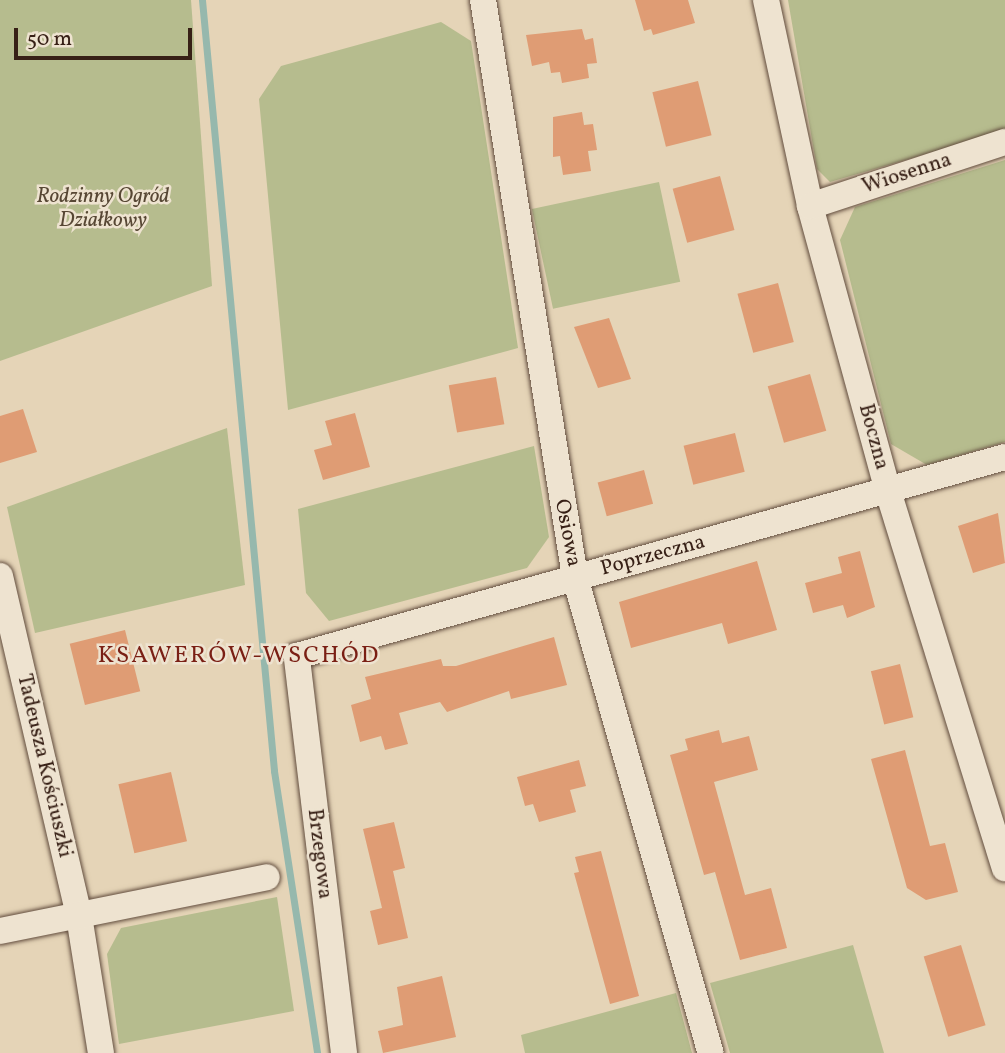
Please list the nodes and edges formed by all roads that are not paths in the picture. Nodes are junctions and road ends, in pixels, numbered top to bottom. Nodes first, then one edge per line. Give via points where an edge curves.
1 (483, 0) edge
2 (766, 0) edge
3 (1005, 142) edge
4 (810, 206) junction
5 (1005, 457) edge
6 (888, 491) junction
7 (0, 576) edge
8 (575, 577) junction
9 (297, 656) joint
10 (1005, 868) edge
11 (267, 877) dead end
12 (79, 916) junction
13 (0, 931) edge
14 (101, 1053) edge
15 (344, 1053) edge
16 (711, 1053) edge

1 - 8 street, Osiowa
2 - 4 street, Boczna
3 - 4 street, Wiosenna
4 - 6 street, Boczna
5 - 6 street, Poprzeczna
6 - 8 street, Poprzeczna
6 - 10 street, Boczna
7 - 12 street, Tadeusza Kościuszki
8 - 9 street, Poprzeczna
8 - 16 street, Osiowa
9 - 15 street, Brzegowa
11 - 12 street
12 - 13 street
12 - 14 street, Tadeusza Kościuszki

